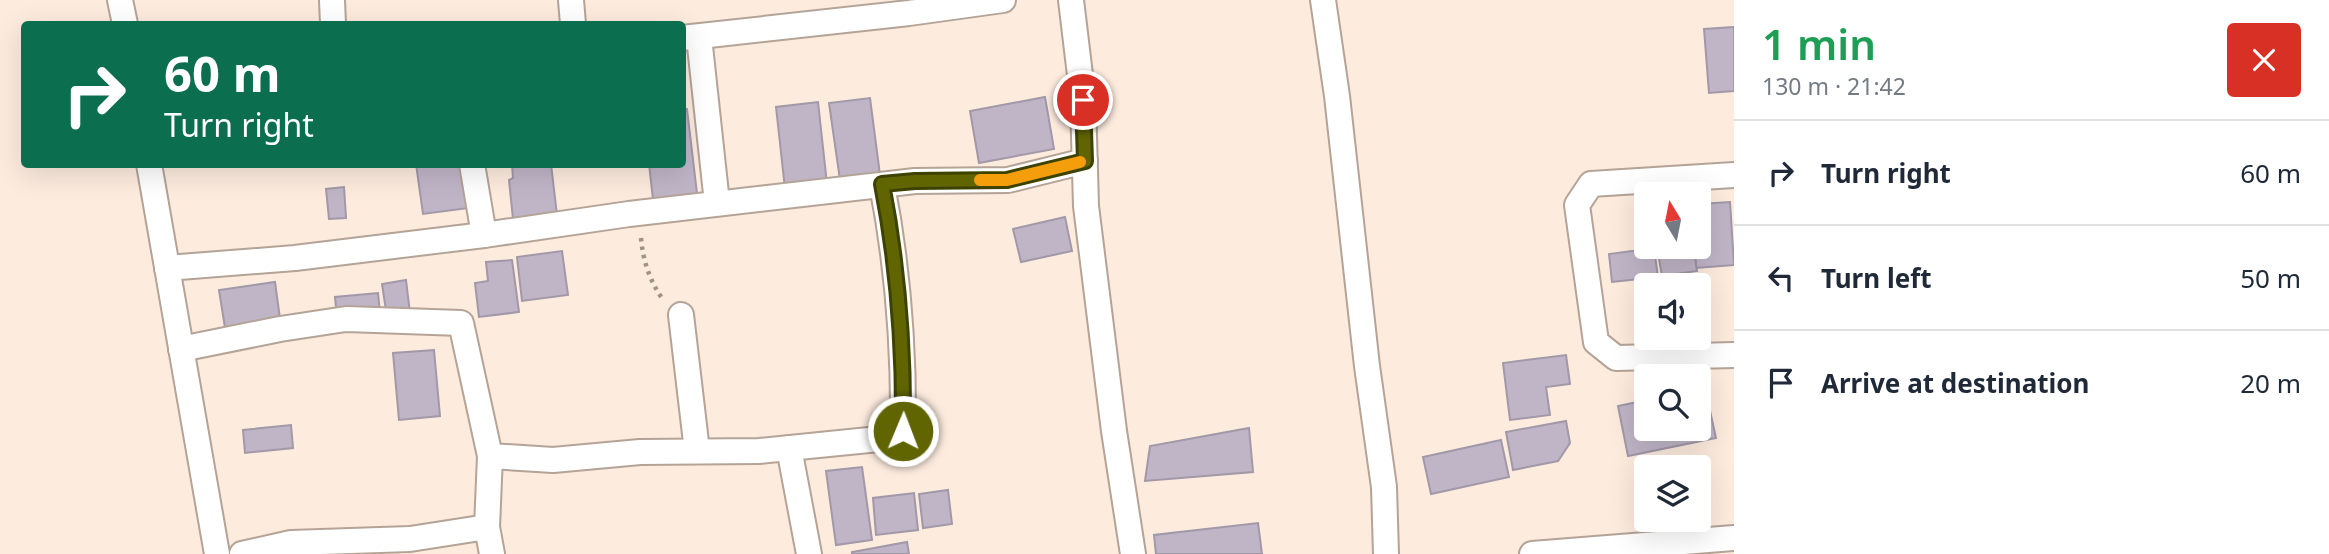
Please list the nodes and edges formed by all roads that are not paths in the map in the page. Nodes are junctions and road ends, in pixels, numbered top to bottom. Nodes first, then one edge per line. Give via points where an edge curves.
1 (120, 0) edge
2 (331, 0) edge
3 (571, 0) edge
4 (1003, 0) edge
5 (1071, 0) edge
6 (1322, 0) edge
7 (837, 11) edge
8 (124, 21) edge
9 (333, 21) edge
10 (573, 21) edge
11 (691, 37) edge
12 (1085, 161) junction
13 (150, 168) edge
14 (472, 168) edge
15 (1734, 175) edge
16 (882, 184) junction
17 (718, 203) junction
18 (484, 235) junction
19 (167, 268) junction
20 (681, 315) road end
21 (181, 349) junction
22 (1734, 355) edge
23 (789, 448) junction
24 (697, 452) junction
25 (490, 456) junction
26 (487, 527) junction
27 (1734, 538) edge
28 (217, 554) edge
29 (242, 554) edge
30 (492, 554) edge
31 (809, 554) edge
32 (1133, 554) edge
33 (1386, 554) edge
34 (1532, 554) edge

1 - 8 street
2 - 9 street
3 - 10 street
4 - 7 street
5 - 12 street
6 - 33 street via 1384,487
7 - 11 street
11 - 17 street
12 - 16 street via 1007,180
12 - 32 street via 1097,299
13 - 19 street
14 - 18 street
15 - 22 street via 1591,184 1577,205 1595,342 1616,358
16 - 17 street
16 - 23 street via 899,296 903,431 879,439
17 - 18 street
18 - 19 street
19 - 21 street
20 - 24 street
21 - 25 street via 346,319 461,323
21 - 28 street
23 - 24 street
23 - 31 street
24 - 25 street via 553,460
25 - 26 street
26 - 29 street via 410,539 291,543
26 - 30 street
27 - 34 street

